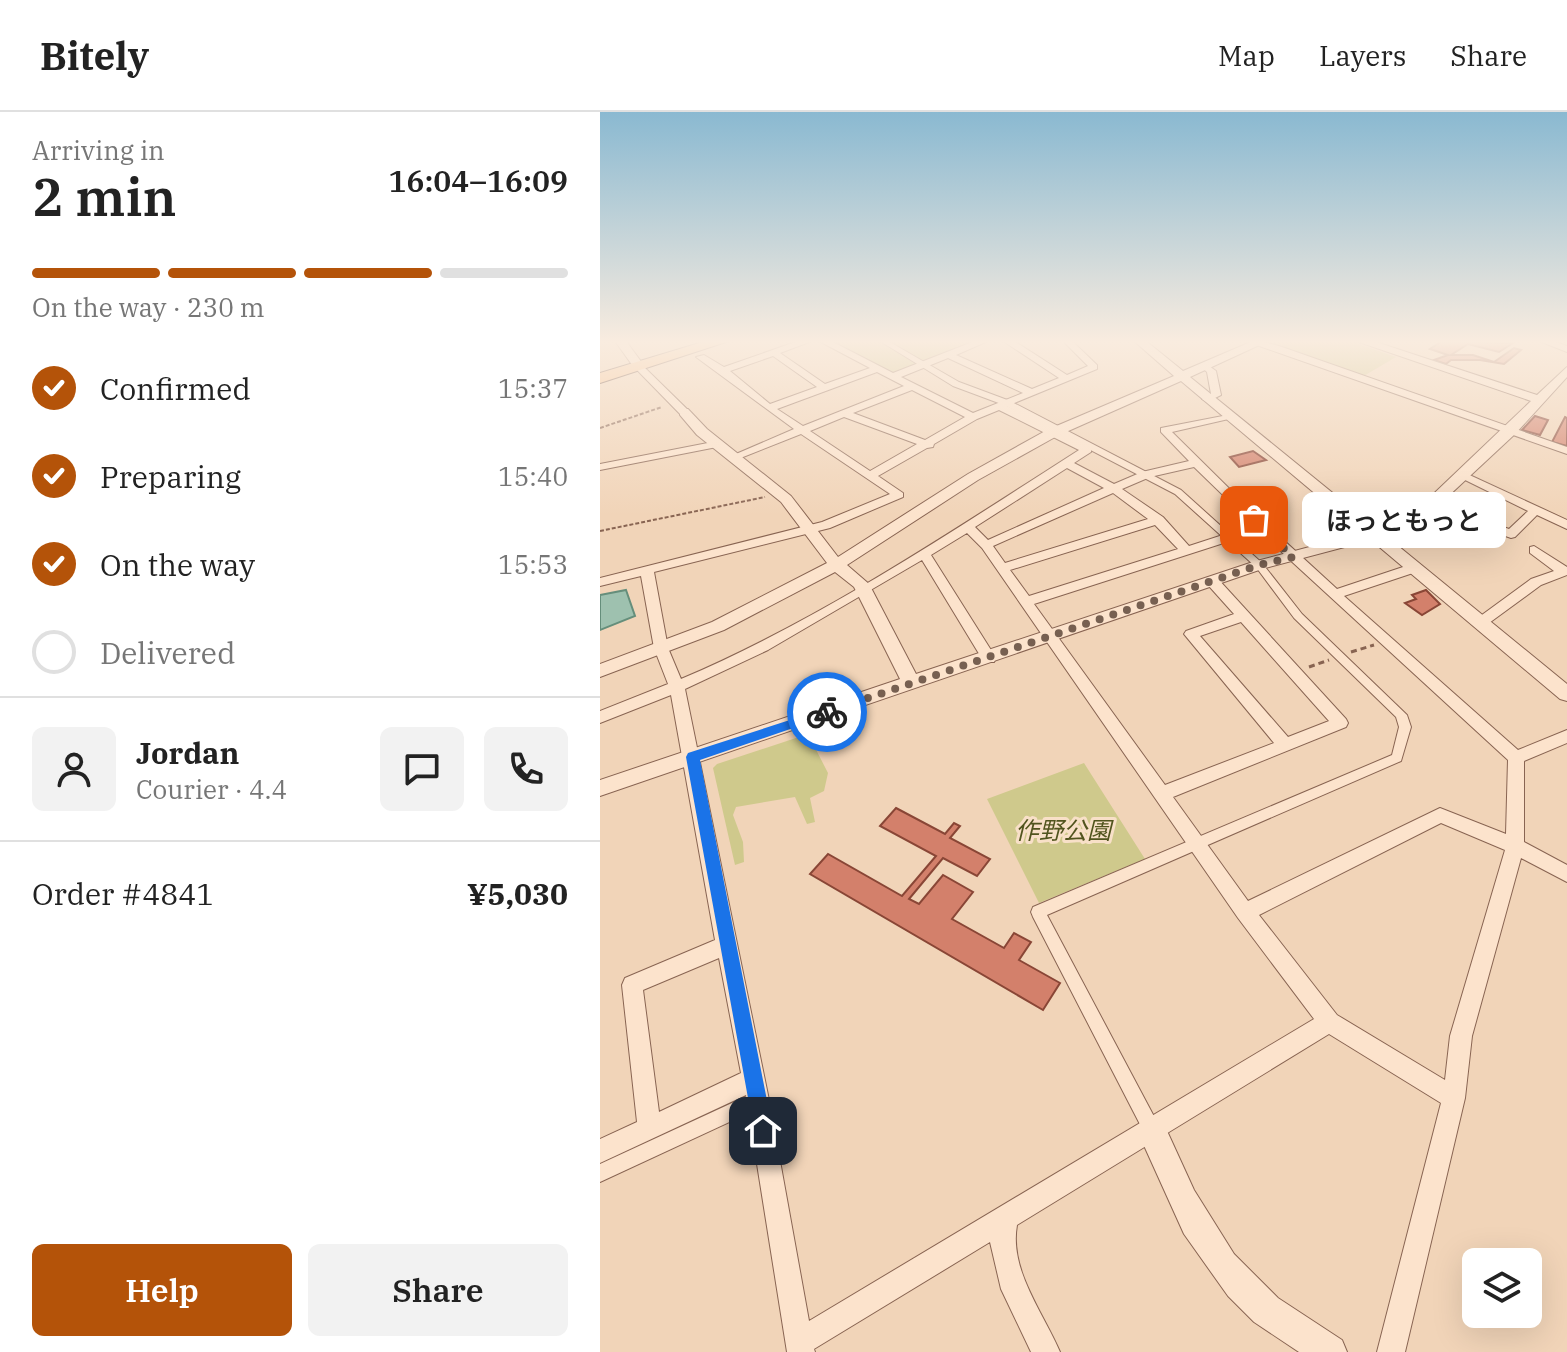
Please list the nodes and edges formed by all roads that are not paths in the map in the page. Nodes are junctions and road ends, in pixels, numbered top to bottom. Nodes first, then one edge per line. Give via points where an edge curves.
1 (671, 399) edge
2 (758, 399) edge
3 (794, 399) edge
4 (881, 399) edge
5 (935, 399) edge
6 (991, 399) edge
7 (1015, 399) edge
8 (1129, 399) edge
9 (1207, 399) edge
10 (1419, 399) edge
11 (1538, 399) edge
12 (1003, 404) junction
13 (680, 408) joint
14 (769, 408) junction
15 (845, 414) junction
16 (1229, 416) junction
17 (973, 417) junction
18 (801, 431) junction
19 (1056, 431) junction
20 (1510, 431) junction
21 (718, 444) junction
22 (929, 445) junction
23 (1567, 451) edge
24 (734, 457) junction
25 (1066, 463) junction
26 (1195, 463) junction
27 (600, 467) edge
28 (1146, 474) junction
29 (1463, 475) junction
30 (869, 476) junction
31 (1116, 487) junction
32 (1431, 505) junction
33 (1535, 510) junction
34 (1159, 520) junction
35 (1567, 525) edge
36 (967, 526) junction
37 (808, 530) junction
38 (1229, 537) junction
39 (1375, 537) junction
40 (986, 545) junction
41 (1186, 550) junction
42 (1534, 550) dead end
43 (924, 553) junction
44 (1293, 557) junction
45 (836, 565) junction
46 (1259, 565) junction
47 (1003, 568) junction
48 (1414, 568) junction
49 (647, 570) junction
50 (1565, 572) edge
51 (600, 582) edge
52 (1213, 582) junction
53 (866, 590) junction
54 (1335, 594) junction
55 (1025, 602) junction
56 (1244, 616) junction
57 (1480, 623) junction
58 (1048, 636) junction
59 (661, 648) junction
60 (989, 658) junction
61 (600, 671) edge
62 (912, 684) junction
63 (677, 688) junction
64 (1567, 694) edge
65 (600, 717) edge
66 (1567, 736) edge
67 (1285, 745) junction
68 (692, 757) junction
69 (1516, 758) junction
70 (600, 788) edge
71 (1162, 794) junction
72 (1199, 845) junction
73 (1515, 846) junction
74 (1567, 874) edge
75 (1245, 912) junction
76 (726, 945) junction
77 (1329, 1022) junction
78 (756, 1090) junction
79 (1454, 1098) junction
80 (649, 1128) junction
81 (1152, 1130) junction
82 (600, 1151) edge
83 (600, 1173) edge
84 (1006, 1219) junction
85 (800, 1347) edge
86 (1046, 1352) edge
87 (1330, 1352) edge
88 (1391, 1352) edge

1 - 13 street
2 - 14 street
3 - 14 street
4 - 15 street
5 - 17 street
6 - 12 street
7 - 12 street
8 - 19 street
9 - 16 street
10 - 20 street
11 - 20 street
12 - 17 street
12 - 19 street
13 - 21 street
14 - 18 street
15 - 18 street
15 - 22 street
16 - 26 street via 1165,430
16 - 39 street
17 - 22 street
18 - 24 street
18 - 30 street
19 - 25 street via 1087,450
19 - 28 street
19 - 45 street
20 - 23 street
20 - 29 street
21 - 24 street
21 - 27 street
22 - 30 street
24 - 37 street via 780,494
25 - 31 street
25 - 36 street
26 - 28 street
26 - 44 street
28 - 31 street
28 - 38 street via 1178,492
29 - 32 street
29 - 33 street
30 - 37 street via 899,495
31 - 34 street
31 - 40 street
32 - 33 street via 1511,534
32 - 39 street via 1408,526
33 - 35 street
34 - 41 street
34 - 47 street
36 - 40 street
36 - 43 street
37 - 45 street
37 - 49 street
38 - 41 street
38 - 46 street
39 - 44 street
39 - 48 street
40 - 47 street
41 - 55 street
42 - 50 street
43 - 53 street
43 - 60 street
44 - 46 street
44 - 54 street
45 - 53 street
45 - 59 street via 718,626
46 - 52 street
46 - 72 street via 1298,616 1401,715 1405,727 1397,758
47 - 55 street
48 - 54 street
48 - 57 street
49 - 51 street
49 - 59 street
50 - 57 street via 1536,582
52 - 56 street
52 - 58 street
53 - 62 street
53 - 63 street
54 - 69 street
55 - 58 street
56 - 67 street via 1191,634
56 - 67 street via 1340,723
57 - 64 street
58 - 60 street
58 - 71 street
59 - 61 street
59 - 63 street
60 - 62 street
62 - 68 street
63 - 65 street
63 - 68 street
66 - 69 street
67 - 71 street
68 - 70 street
68 - 76 street
69 - 73 street
71 - 72 street
72 - 75 street
72 - 81 street via 1038,912
73 - 74 street
73 - 75 street via 1440,815
73 - 79 street via 1461,1036
75 - 77 street
76 - 78 street
76 - 80 street via 632,985
77 - 79 street
77 - 81 street
78 - 80 street
78 - 83 street
78 - 85 street
79 - 88 street
80 - 82 street
81 - 84 street
81 - 87 street via 1187,1212 1223,1269 1260,1305
84 - 85 street
84 - 86 street via 1002,1239 1014,1289

